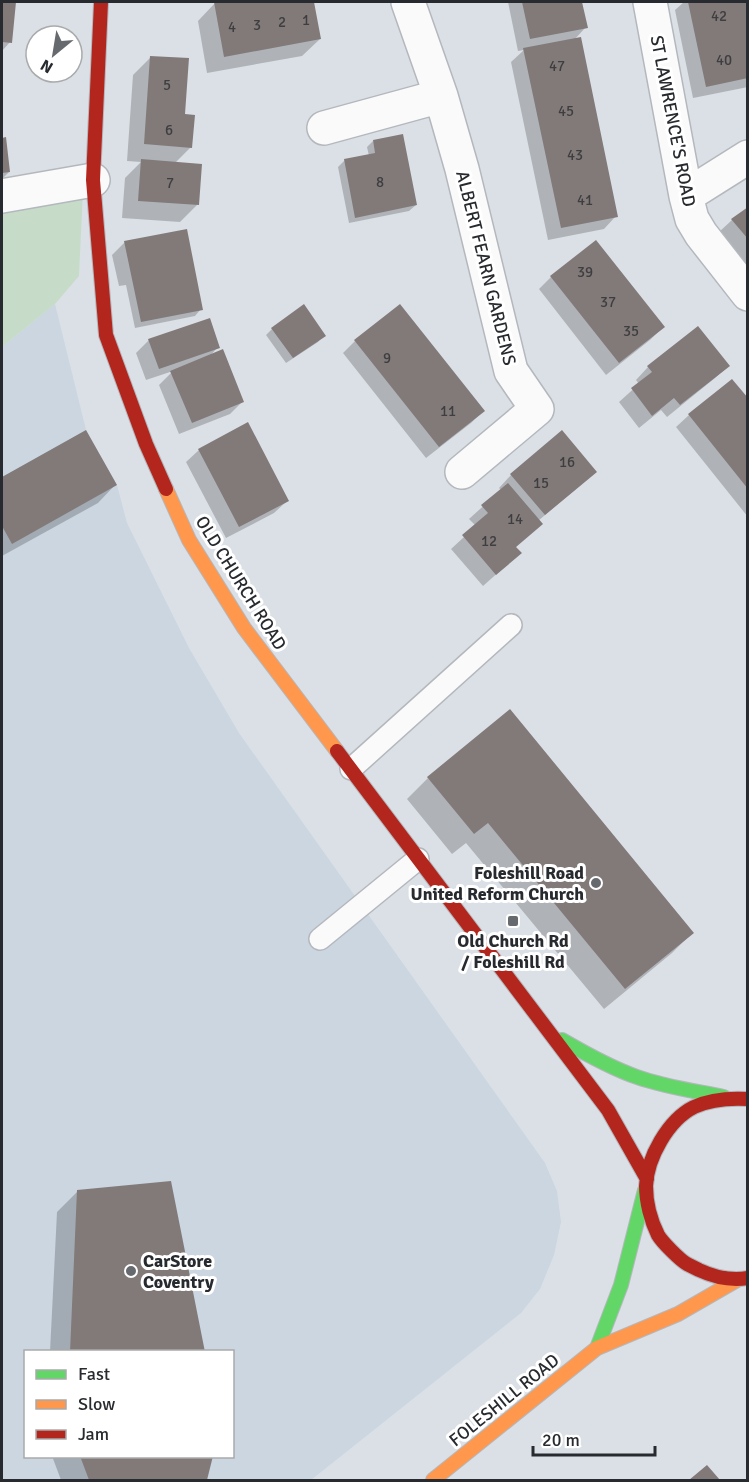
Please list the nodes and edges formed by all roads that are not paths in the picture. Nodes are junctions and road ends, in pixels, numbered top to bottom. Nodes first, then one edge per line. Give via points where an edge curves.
1 (101, 2) edge
2 (408, 2) edge
3 (650, 2) edge
4 (441, 96) junction
5 (324, 128) dead end
6 (747, 157) edge
7 (93, 180) junction
8 (2, 196) edge
9 (686, 196) junction
10 (747, 294) edge
11 (462, 472) dead end
12 (512, 625) dead end
13 (351, 770) junction
14 (418, 859) junction
15 (320, 939) dead end
16 (550, 1033) junction
17 (741, 1098) edge
18 (647, 1182) junction
19 (742, 1279) edge
20 (597, 1348) junction
21 (433, 1480) edge

1 - 7 main road, OLD CHURCH ROAD
2 - 4 street, ALBERT FEARN GARDENS
3 - 9 street, ST LAWRENCE'S ROAD
4 - 5 street
4 - 11 street, ALBERT FEARN GARDENS via 511,371 537,409
6 - 9 street
7 - 8 street
7 - 13 main road, OLD CHURCH ROAD via 106,335 146,444 189,540 238,618
9 - 10 street, ST LAWRENCE'S ROAD via 701,234
12 - 13 lane
13 - 14 main road, OLD CHURCH ROAD
14 - 15 lane
14 - 16 main road, OLD CHURCH ROAD
16 - 17 main road, OLD CHURCH ROAD via 629,1074 663,1085
16 - 18 main road, OLD CHURCH ROAD via 608,1110
17 - 18 main road via 695,1107 680,1117 652,1155
18 - 19 main road via 648,1206 659,1236 686,1263 710,1275
18 - 20 main road via 621,1285
19 - 20 main road, FOLESHILL ROAD via 678,1314
20 - 21 main road, FOLESHILL ROAD

